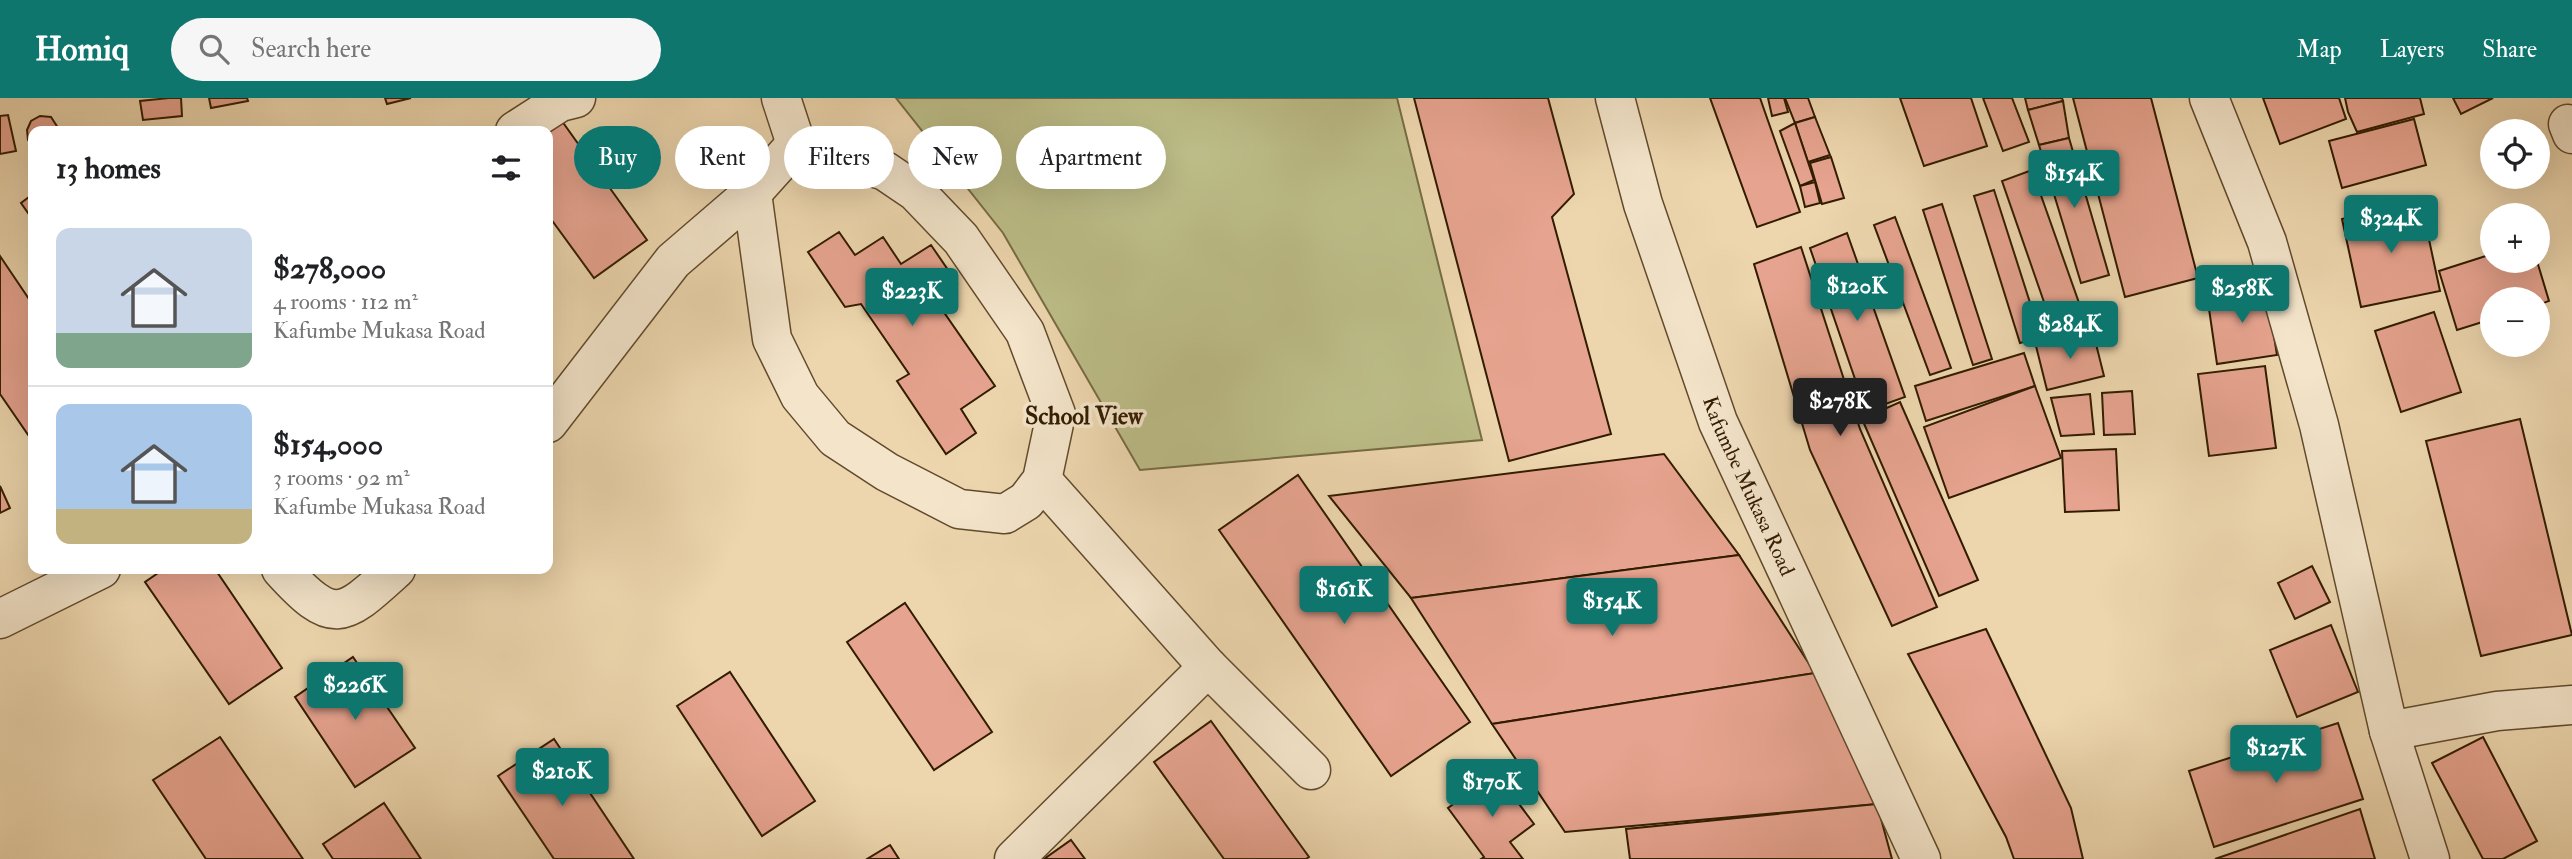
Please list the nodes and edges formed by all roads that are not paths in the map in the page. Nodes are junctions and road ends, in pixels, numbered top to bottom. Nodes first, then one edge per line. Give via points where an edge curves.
1 (576, 98) edge
2 (780, 98) edge
3 (1615, 98) edge
4 (2209, 98) edge
5 (523, 126) edge
6 (790, 126) edge
7 (784, 157) edge
8 (894, 177) edge
9 (752, 193) junction
10 (553, 417) edge
11 (1042, 480) junction
12 (91, 574) edge
13 (286, 574) edge
14 (391, 574) edge
15 (0, 619) edge
16 (1208, 667) junction
17 (2572, 705) edge
18 (2389, 731) junction
19 (1311, 770) dead end
20 (1014, 859) edge
21 (1921, 859) edge
22 (2430, 859) edge

1 - 5 street via 560,102
2 - 6 street
3 - 21 street, Kafumbe Mukasa Road via 1643,204 1718,422
4 - 18 street via 2267,242 2319,425
7 - 9 street
8 - 11 street via 916,192 961,239 1025,332 1056,414
9 - 10 street via 673,261
9 - 11 street via 772,339 800,396 835,438 887,472 959,509 1005,514 1026,501
11 - 16 street
12 - 15 street
13 - 14 street via 327,609 340,611 358,604
16 - 19 street
16 - 20 street
17 - 18 street via 2497,711
18 - 22 street

